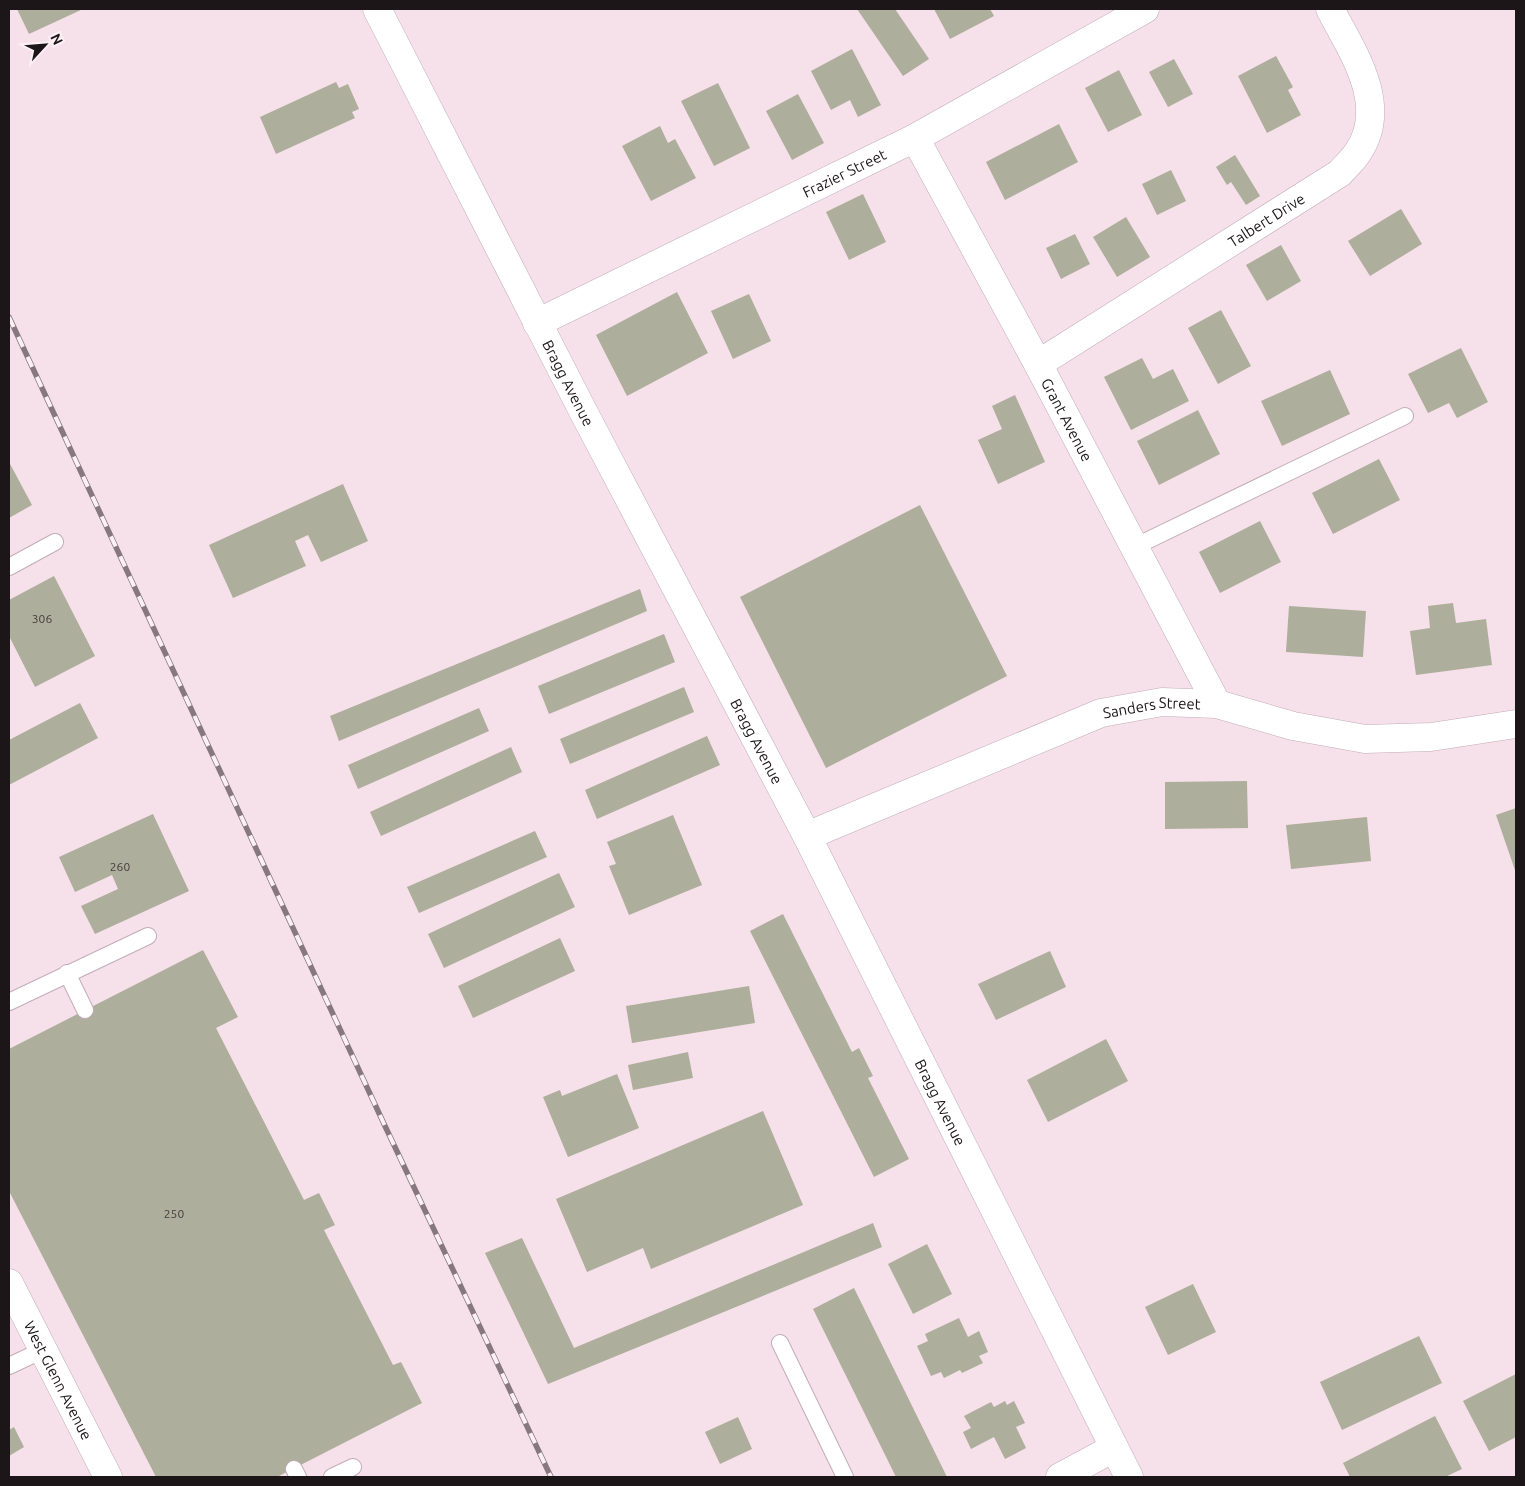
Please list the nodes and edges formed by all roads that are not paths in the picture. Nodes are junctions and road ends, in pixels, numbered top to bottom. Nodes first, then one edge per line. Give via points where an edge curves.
1 (377, 9) edge
2 (1145, 9) edge
3 (1330, 9) edge
4 (915, 138) junction
5 (537, 322) junction
6 (1038, 364) junction
7 (1405, 416) dead end
8 (55, 542) dead end
9 (1134, 547) junction
10 (9, 567) edge
11 (1217, 704) junction
12 (1516, 724) edge
13 (807, 836) junction
14 (148, 936) dead end
15 (67, 973) junction
16 (9, 1002) edge
17 (85, 1010) dead end
18 (9, 1282) edge
19 (780, 1343) dead end
20 (43, 1350) junction
21 (9, 1366) edge
22 (1114, 1448) junction
23 (353, 1468) dead end
24 (108, 1477) edge
25 (332, 1477) edge
26 (845, 1477) edge
27 (1060, 1477) edge
28 (1129, 1477) edge

1 - 5 street, Bragg Avenue
2 - 4 street, Frazier Street
3 - 6 street, Talbert Drive via 1366,78 1371,104 1368,127 1359,152 1340,173
4 - 5 street, Frazier Street
4 - 6 street, Grant Avenue
5 - 13 street, Bragg Avenue
6 - 9 street, Grant Avenue
7 - 9 lane
8 - 10 lane
9 - 11 street, Grant Avenue
11 - 12 street, Sanders Street via 1293,726 1365,739 1431,737
11 - 13 street, Sanders Street via 1162,702 1101,714
13 - 22 street, Bragg Avenue
14 - 15 lane
15 - 16 lane
15 - 17 lane
18 - 20 street, West Glenn Avenue
19 - 26 lane
20 - 21 lane
20 - 24 street, West Glenn Avenue
22 - 27 street
22 - 28 street, Bragg Avenue
23 - 25 lane

